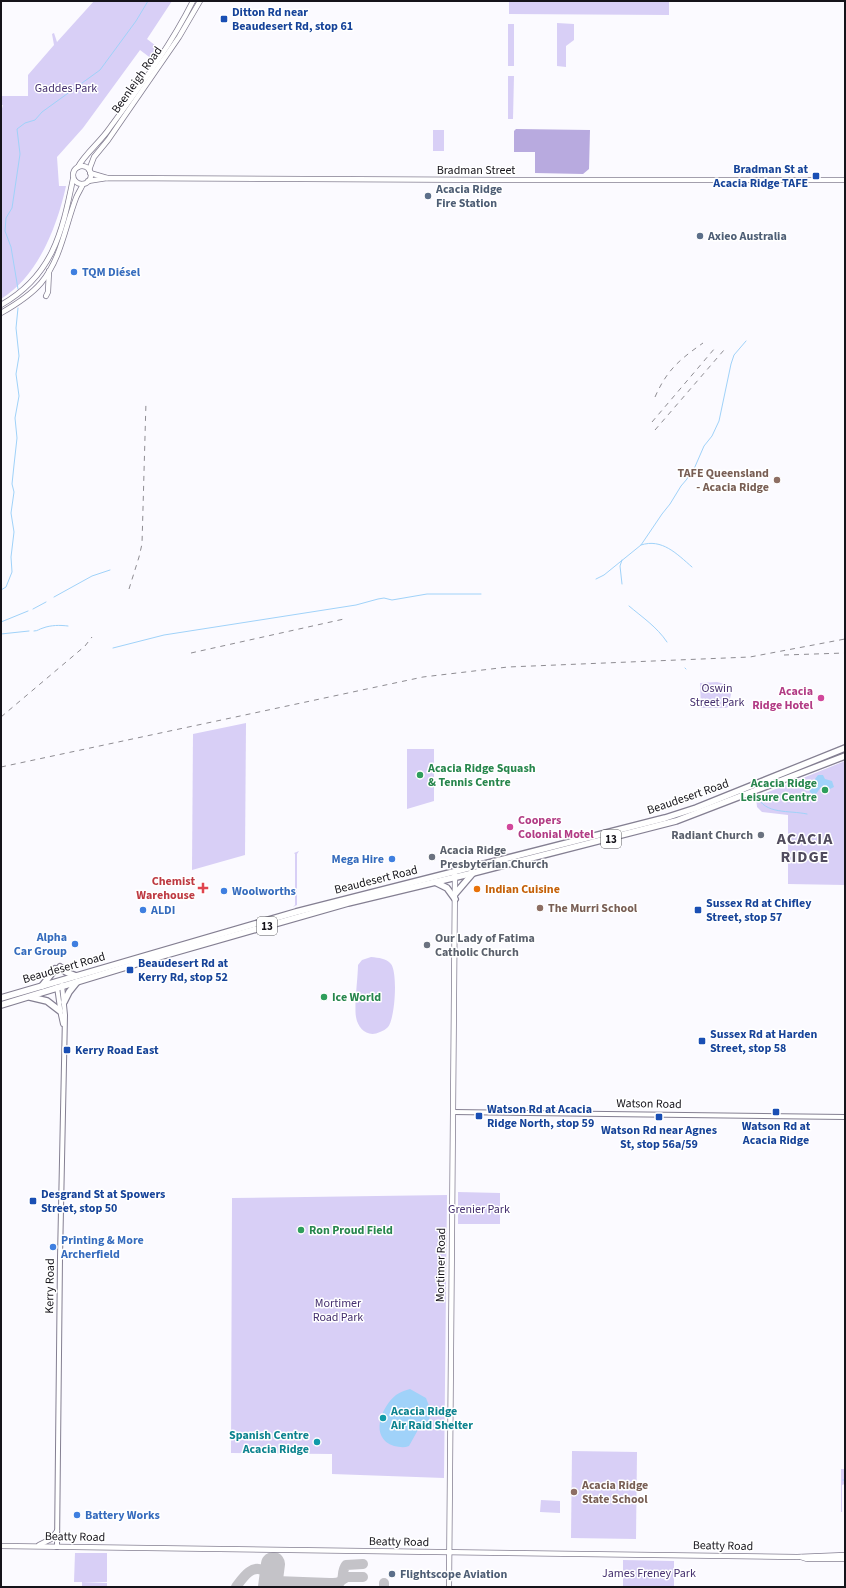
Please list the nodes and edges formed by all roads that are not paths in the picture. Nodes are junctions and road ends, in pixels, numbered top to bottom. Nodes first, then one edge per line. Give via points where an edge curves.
1 (193, 1) edge
2 (200, 1) edge
3 (78, 167) junction
4 (90, 171) junction
5 (107, 178) junction
6 (74, 179) junction
7 (845, 180) edge
8 (88, 181) junction
9 (83, 184) junction
10 (49, 271) junction
11 (46, 296) dead end
12 (1, 305) edge
13 (1, 313) edge
14 (845, 748) edge
15 (845, 756) edge
16 (455, 871) junction
17 (473, 873) junction
18 (455, 878) junction
19 (435, 882) junction
20 (455, 896) junction
21 (77, 979) junction
22 (59, 984) junction
23 (42, 986) junction
24 (30, 996) junction
25 (1, 998) edge
26 (64, 1002) junction
27 (1, 1005) edge
28 (60, 1011) junction
29 (64, 1026) junction
30 (453, 1112) junction
31 (845, 1117) edge
32 (57, 1531) junction
33 (1, 1546) edge
34 (25, 1546) junction
35 (57, 1547) junction
36 (448, 1552) junction
37 (845, 1555) edge
38 (797, 1557) junction
39 (845, 1559) edge
40 (449, 1587) edge

1 - 3 main road, Beenleigh Road via 162,54 105,135
2 - 4 main road, Beenleigh Road via 179,37 94,157
3 - 4 main road via 84,166
3 - 6 main road via 73,173
4 - 5 main road, Bradman Street
4 - 8 main road
5 - 7 main road, Bradman Street
5 - 8 main road, Bradman Street
6 - 9 main road
6 - 12 main road via 55,247 48,260 29,285
8 - 9 main road
9 - 10 main road
10 - 11 main road
10 - 13 main road via 29,295
14 - 16 highway, Beaudesert Road / 13 via 675,815
15 - 17 highway, Beaudesert Road / 13 via 676,821
16 - 18 main road, Mortimer Road
16 - 21 highway, Beaudesert Road / 13 via 296,912
17 - 18 highway, Beaudesert Road / 13
17 - 20 highway
18 - 19 highway, Beaudesert Road / 13
18 - 20 main road, Mortimer Road
19 - 20 highway
19 - 21 highway, Beaudesert Road / 13 via 348,903
20 - 30 main road, Mortimer Road
21 - 22 highway, Beaudesert Road / 13
21 - 23 highway via 57,968
21 - 26 highway
22 - 23 highway, Beaudesert Road / 13
22 - 24 highway, Beaudesert Road / 13
22 - 26 street, Kerry Road
22 - 28 street, Kerry Road
23 - 25 highway, Beaudesert Road / 13
24 - 27 highway, Beaudesert Road / 13
24 - 28 highway via 47,1001
26 - 29 street, Kerry Road
28 - 29 street, Kerry Road
29 - 32 street, Kerry Road
30 - 31 street, Watson Road
30 - 36 main road, Mortimer Road
32 - 34 main road via 51,1539 40,1545
32 - 35 street, Kerry Road
33 - 34 main road, Beatty Road
34 - 35 main road, Beatty Road
35 - 36 main road, Beatty Road
36 - 38 main road, Beatty Road
36 - 40 main road, Mortimer Road
37 - 38 main road, Beatty Road
38 - 39 main road, Beatty Road

